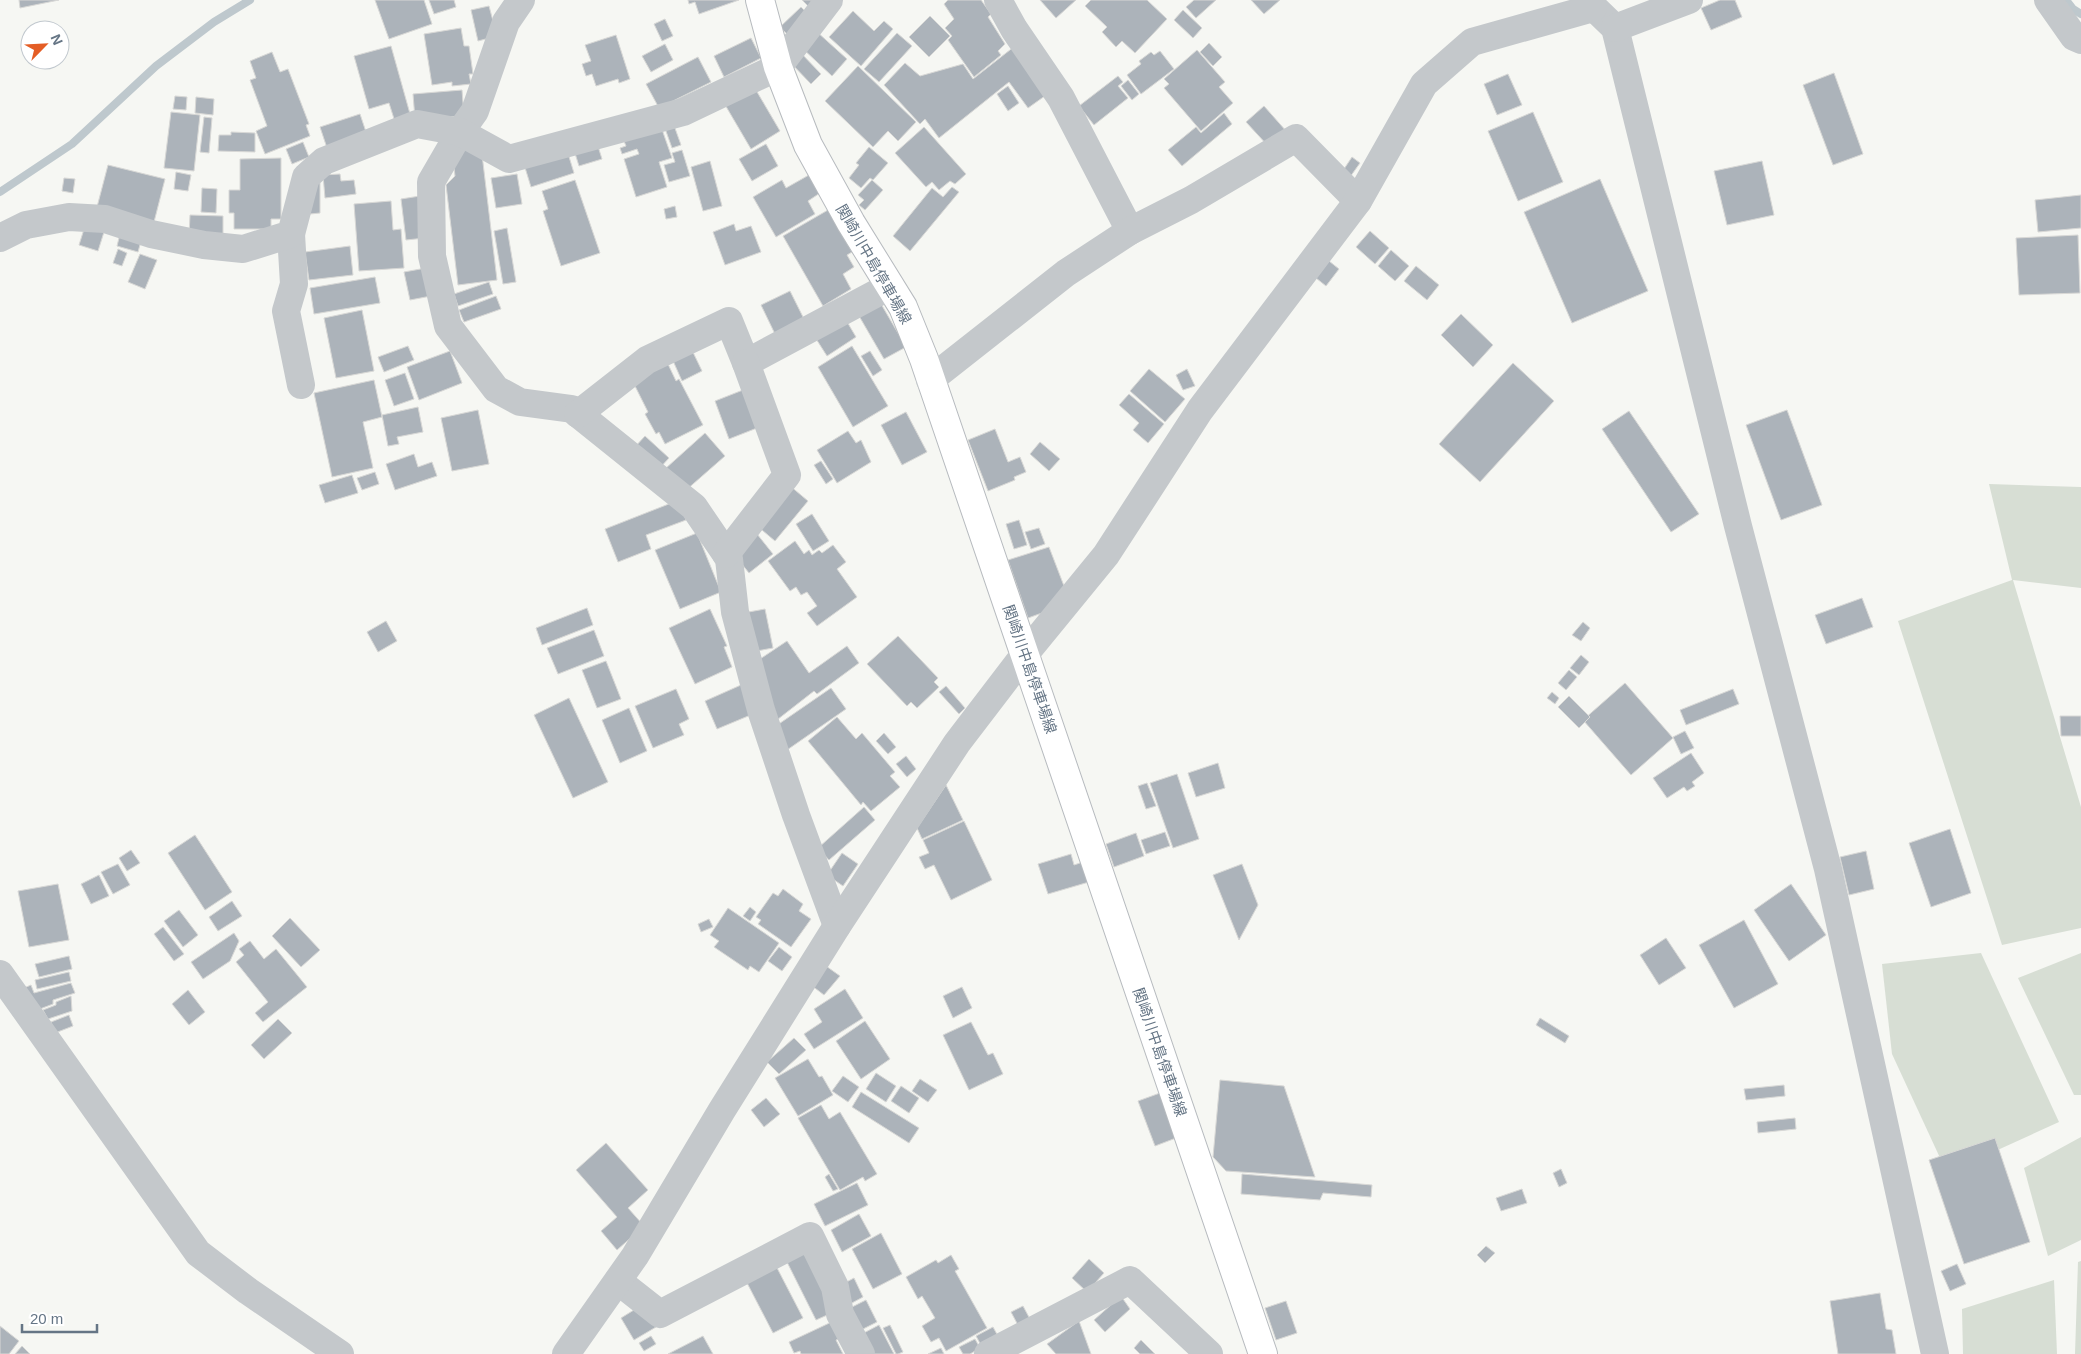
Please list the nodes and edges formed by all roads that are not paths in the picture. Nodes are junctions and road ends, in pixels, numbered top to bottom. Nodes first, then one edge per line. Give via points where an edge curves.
1 (521, 0) edge
2 (760, 0) edge
3 (829, 0) edge
4 (998, 0) edge
5 (1689, 0) edge
6 (2048, 0) edge
7 (1590, 4) edge
8 (1615, 28) junction
9 (2081, 40) edge
10 (778, 67) junction
11 (460, 132) junction
12 (1358, 201) junction
13 (1130, 231) junction
14 (291, 234) junction
15 (0, 238) edge
16 (890, 286) junction
17 (746, 363) junction
18 (930, 380) junction
19 (301, 385) dead end
20 (578, 414) junction
21 (726, 554) junction
22 (1025, 654) junction
23 (837, 926) junction
24 (0, 974) edge
25 (618, 1281) junction
26 (340, 1354) edge
27 (566, 1354) edge
28 (861, 1354) edge
29 (988, 1354) edge
30 (1209, 1354) edge
31 (1263, 1354) edge
32 (1935, 1354) edge

1 - 11 street via 506,22 475,111
2 - 10 main road, 関崎川中島停車場線
3 - 10 street
4 - 13 street via 1061,98
5 - 8 street
6 - 9 street via 2074,37
7 - 8 street
7 - 12 street via 1472,42 1424,84
8 - 32 street via 1738,526 1828,869
10 - 11 street via 683,112 509,158
10 - 16 main road, 関崎川中島停車場線 via 808,145
11 - 14 street via 417,124 324,161 306,176
11 - 20 street via 431,182 432,256 448,326 496,390 520,402 572,409
12 - 13 street via 1296,138 1192,200
12 - 22 street via 1200,410 1106,555
13 - 18 street via 1066,273
14 - 15 street via 243,249 151,234 105,219 69,216 26,225
14 - 19 street via 294,284 286,311
16 - 17 street
16 - 18 main road, 関崎川中島停車場線 via 903,307
17 - 20 street via 729,321 647,360
17 - 21 street via 788,475
18 - 22 main road, 関崎川中島停車場線
20 - 21 street via 694,506
21 - 23 street via 735,612 760,710
22 - 23 street via 957,743
22 - 31 main road, 関崎川中島停車場線
23 - 25 street
24 - 26 street via 198,1253
25 - 27 street
25 - 28 street via 660,1314 810,1236 836,1287 840,1314
29 - 30 street via 1130,1280

